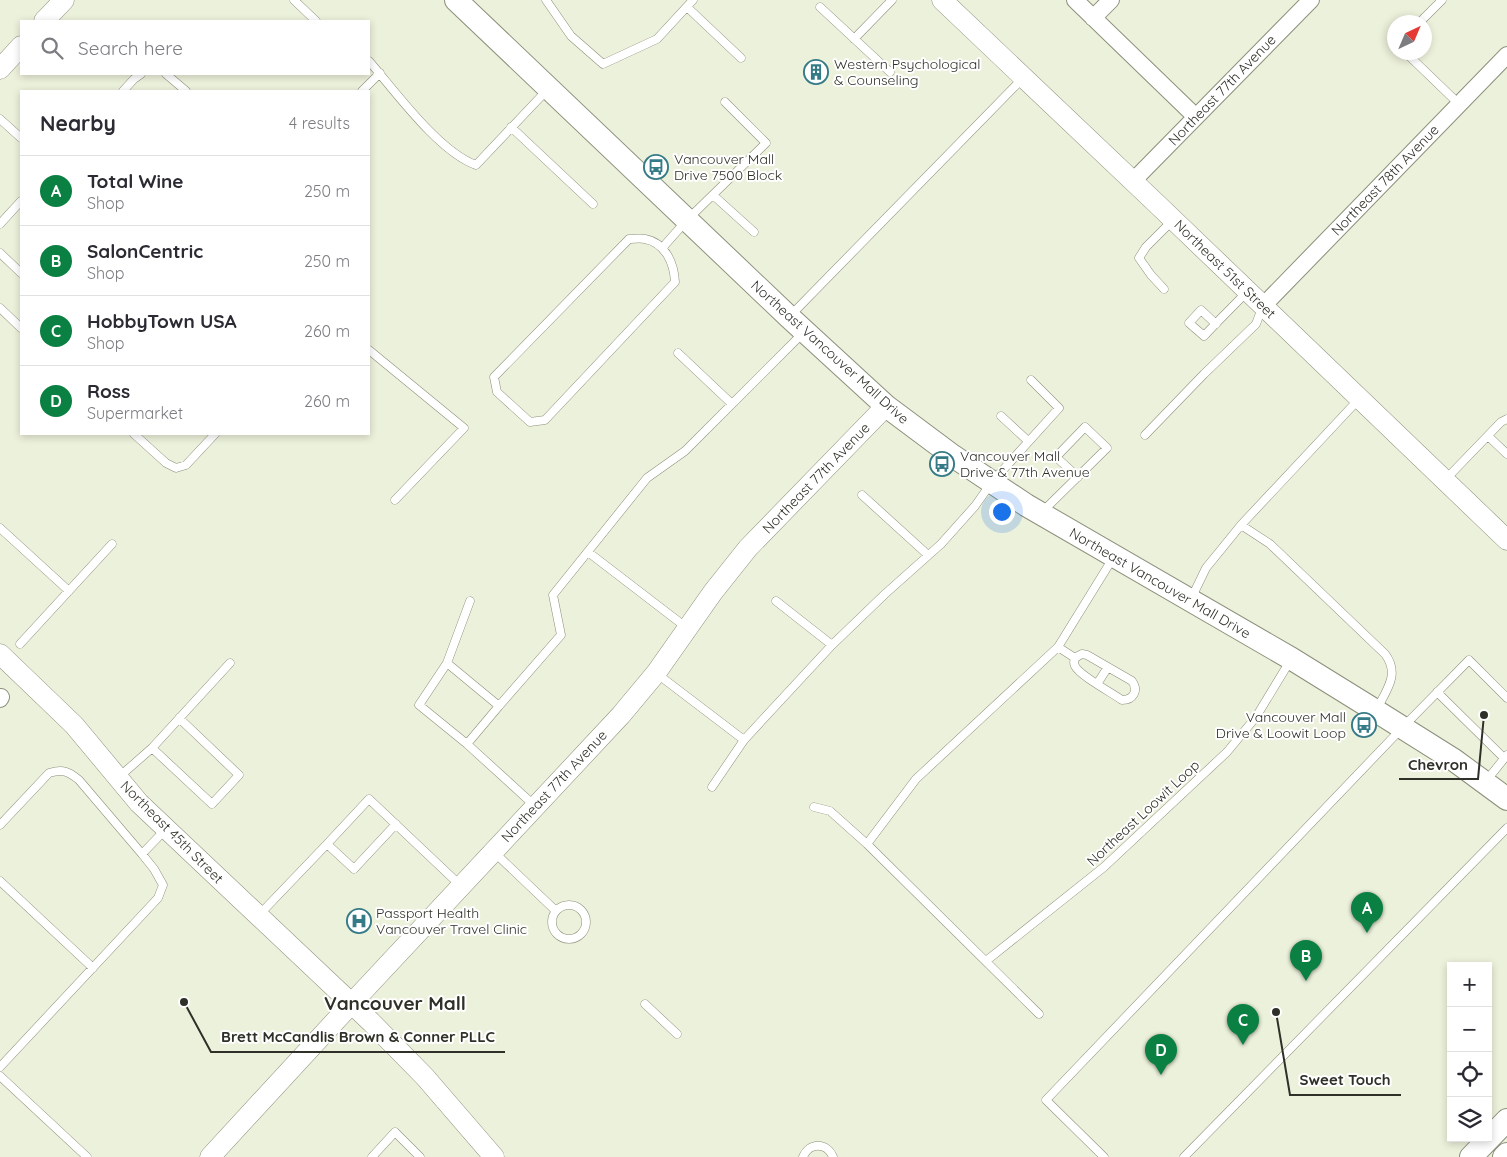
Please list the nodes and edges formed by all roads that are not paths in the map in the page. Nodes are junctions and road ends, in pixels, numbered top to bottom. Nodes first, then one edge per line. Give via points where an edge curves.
1 (294, 0) edge
2 (546, 0) edge
3 (693, 0) edge
4 (892, 0) edge
5 (942, 0) edge
6 (1075, 0) edge
7 (1111, 0) edge
8 (1311, 0) edge
9 (1442, 0) edge
10 (58, 2) edge
11 (461, 2) edge
12 (687, 7) junction
13 (820, 7) dead end
14 (1427, 15) edge
15 (1093, 18) junction
16 (45, 20) edge
17 (315, 20) edge
18 (854, 39) junction
19 (20, 47) edge
20 (1507, 55) edge
21 (741, 58) dead end
22 (1413, 60) edge
23 (370, 62) edge
24 (0, 69) edge
25 (890, 72) dead end
26 (380, 73) junction
27 (140, 75) edge
28 (167, 75) edge
29 (1024, 78) junction
30 (548, 88) junction
31 (124, 90) edge
32 (185, 90) edge
33 (363, 90) edge
34 (724, 102) dead end
35 (1459, 104) junction
36 (1196, 117) junction
37 (0, 119) edge
38 (511, 127) junction
39 (20, 137) edge
40 (1133, 181) junction
41 (714, 195) junction
42 (20, 202) edge
43 (593, 204) dead end
44 (687, 220) junction
45 (1174, 220) junction
46 (0, 224) edge
47 (754, 232) dead end
48 (662, 247) junction
49 (0, 253) edge
50 (20, 272) edge
51 (1164, 289) dead end
52 (1248, 291) junction
53 (1263, 306) junction
54 (0, 308) edge
55 (797, 324) junction
56 (1216, 324) dead end
57 (20, 327) edge
58 (370, 351) edge
59 (678, 353) dead end
60 (1031, 380) dead end
61 (1360, 399) junction
62 (732, 404) junction
63 (886, 406) junction
64 (1001, 416) dead end
65 (1507, 419) edge
66 (135, 435) edge
67 (214, 435) edge
68 (1144, 435) dead end
69 (1488, 436) junction
70 (1028, 441) junction
71 (1507, 454) edge
72 (1078, 477) junction
73 (1445, 480) junction
74 (992, 482) junction
75 (862, 494) dead end
76 (395, 500) dead end
77 (1041, 513) junction
78 (1241, 525) junction
79 (0, 528) edge
80 (1507, 540) edge
81 (112, 544) dead end
82 (588, 552) junction
83 (928, 555) junction
84 (1114, 556) junction
85 (68, 591) junction
86 (470, 601) dead end
87 (776, 601) dead end
88 (1190, 601) junction
89 (688, 629) junction
90 (20, 644) dead end
91 (832, 645) junction
92 (1058, 647) junction
93 (0, 654) edge
94 (1075, 658) junction
95 (1292, 659) junction
96 (230, 663) dead end
97 (447, 663) junction
98 (1108, 667) junction
99 (656, 673) junction
100 (1097, 684) junction
101 (1437, 692) junction
102 (1505, 692) edge
103 (499, 706) junction
104 (1376, 711) junction
105 (179, 718) junction
106 (1403, 727) junction
107 (744, 740) junction
108 (467, 744) junction
109 (152, 748) junction
110 (1506, 756) edge
111 (117, 778) junction
112 (1485, 782) junction
113 (712, 787) dead end
114 (1507, 799) edge
115 (535, 806) junction
116 (814, 807) dead end
117 (396, 824) junction
118 (0, 825) edge
119 (1507, 828) edge
120 (166, 829) junction
121 (327, 844) junction
122 (867, 844) junction
123 (493, 851) junction
124 (142, 854) junction
125 (0, 881) edge
126 (461, 886) junction
127 (556, 911) junction
128 (258, 916) junction
129 (986, 961) junction
130 (93, 968) junction
131 (351, 1004) junction
132 (645, 1004) dead end
133 (1039, 1014) dead end
134 (677, 1034) dead end
135 (0, 1067) edge
136 (0, 1076) edge
137 (1507, 1120) edge
138 (87, 1157) edge
139 (210, 1157) edge
140 (372, 1157) edge
141 (420, 1157) edge
142 (494, 1157) edge
143 (803, 1157) edge
144 (833, 1157) edge
145 (1104, 1157) edge
146 (1184, 1157) edge
147 (1471, 1157) edge

1 - 17 lane
2 - 12 lane via 571,36 603,64 657,39
3 - 12 lane
4 - 18 lane
5 - 29 street, Northeast 51st Street
6 - 15 street
7 - 15 street
8 - 36 street, Northeast 77th Avenue
9 - 14 lane
10 - 16 street
11 - 30 main road, Northeast Vancouver Mall Drive
12 - 21 lane
13 - 18 lane
15 - 36 street
18 - 25 lane
19 - 24 street
20 - 35 street, Northeast 78th Avenue
22 - 35 lane
23 - 26 lane
26 - 33 lane
26 - 38 lane via 431,133 465,161 476,165
27 - 31 lane
28 - 32 lane
29 - 40 street, Northeast 51st Street
29 - 55 lane
30 - 38 lane
30 - 44 main road, Northeast Vancouver Mall Drive
34 - 41 lane via 766,143
35 - 53 street, Northeast 78th Avenue
36 - 40 street, Northeast 77th Avenue
37 - 39 lane
38 - 43 lane
40 - 45 street, Northeast 51st Street
41 - 44 lane
41 - 47 lane
42 - 46 lane
44 - 48 lane
44 - 55 main road, Northeast Vancouver Mall Drive
45 - 51 lane via 1139,258
45 - 52 street, Northeast 51st Street
48 - 48 lane via 646,239 629,239 494,378 497,392 530,422 545,420 675,282 674,269
49 - 50 lane
52 - 53 street, Northeast 51st Street
52 - 56 lane
53 - 61 street, Northeast 51st Street
53 - 68 lane via 1256,324
54 - 57 lane
55 - 62 lane
55 - 63 main road, Northeast Vancouver Mall Drive
58 - 76 lane via 464,428
59 - 62 lane
60 - 70 lane via 1059,408
61 - 73 street, Northeast 51st Street
61 - 78 lane
62 - 82 lane via 685,451 646,478
63 - 74 main road, Northeast Vancouver Mall Drive
63 - 89 street, Northeast 77th Avenue via 748,548
64 - 70 lane
65 - 69 lane
66 - 67 lane via 176,468 186,465
69 - 71 lane
69 - 73 lane
70 - 74 lane
72 - 72 lane via 1107,448 1086,427 1056,457
72 - 77 lane
73 - 80 street, Northeast 51st Street
74 - 77 main road, Northeast Vancouver Mall Drive
74 - 83 lane via 975,506
75 - 83 lane
77 - 84 main road, Northeast Vancouver Mall Drive
78 - 88 lane via 1206,568
78 - 104 lane via 1270,544 1390,660 1392,676
79 - 85 lane
81 - 85 lane
82 - 89 lane
82 - 103 lane via 553,595 561,635
83 - 91 lane
84 - 88 main road, Northeast Vancouver Mall Drive
84 - 92 lane
85 - 90 lane
86 - 97 lane
87 - 91 lane
88 - 95 main road, Northeast Vancouver Mall Drive
89 - 99 street, Northeast 77th Avenue
91 - 107 lane
92 - 94 lane
92 - 122 lane via 916,779
93 - 111 street, Northeast 45th Street via 74,725
94 - 98 lane via 1085,654
94 - 100 lane via 1076,668
95 - 104 main road, Northeast Vancouver Mall Drive
95 - 129 lane, Northeast Loowit Loop via 1256,717 1228,752 1104,867
96 - 105 lane
97 - 103 lane
97 - 108 lane via 419,705
98 - 100 lane
98 - 100 lane via 1132,681 1134,694 1122,700
99 - 107 lane
99 - 115 street, Northeast 77th Avenue
101 - 102 lane via 1469,660
101 - 106 lane
101 - 110 lane
103 - 108 lane
104 - 106 main road, Northeast Vancouver Mall Drive
105 - 109 lane
105 - 109 lane via 239,775 212,804
106 - 112 main road, Northeast Vancouver Mall Drive
106 - 145 lane via 1046,1100
107 - 113 lane
108 - 115 lane
109 - 111 lane
110 - 112 lane
111 - 120 street, Northeast 45th Street
112 - 114 main road, Northeast Vancouver Mall Drive
115 - 123 street, Northeast 77th Avenue
116 - 122 lane via 830,811
117 - 121 lane via 369,799
117 - 121 lane via 354,869
117 - 126 lane
118 - 124 lane via 49,773 60,770 79,780
119 - 146 lane
120 - 124 lane
120 - 128 street, Northeast 45th Street
121 - 128 lane
122 - 129 lane
123 - 126 street, Northeast 77th Avenue
123 - 127 lane
124 - 130 lane via 163,884 158,898
125 - 130 lane
126 - 131 street, Northeast 77th Avenue
127 - 127 lane via 553,926 558,934 566,938 582,934 586,925 582,910 565,905
128 - 131 street, Northeast 45th Street
129 - 133 lane
130 - 135 lane
131 - 139 street, Northeast 77th Avenue
131 - 142 street, Northeast 45th Street via 425,1077
132 - 134 lane
136 - 138 lane
137 - 147 main road
140 - 141 lane via 395,1132
143 - 144 lane via 808,1149 817,1145 826,1147

